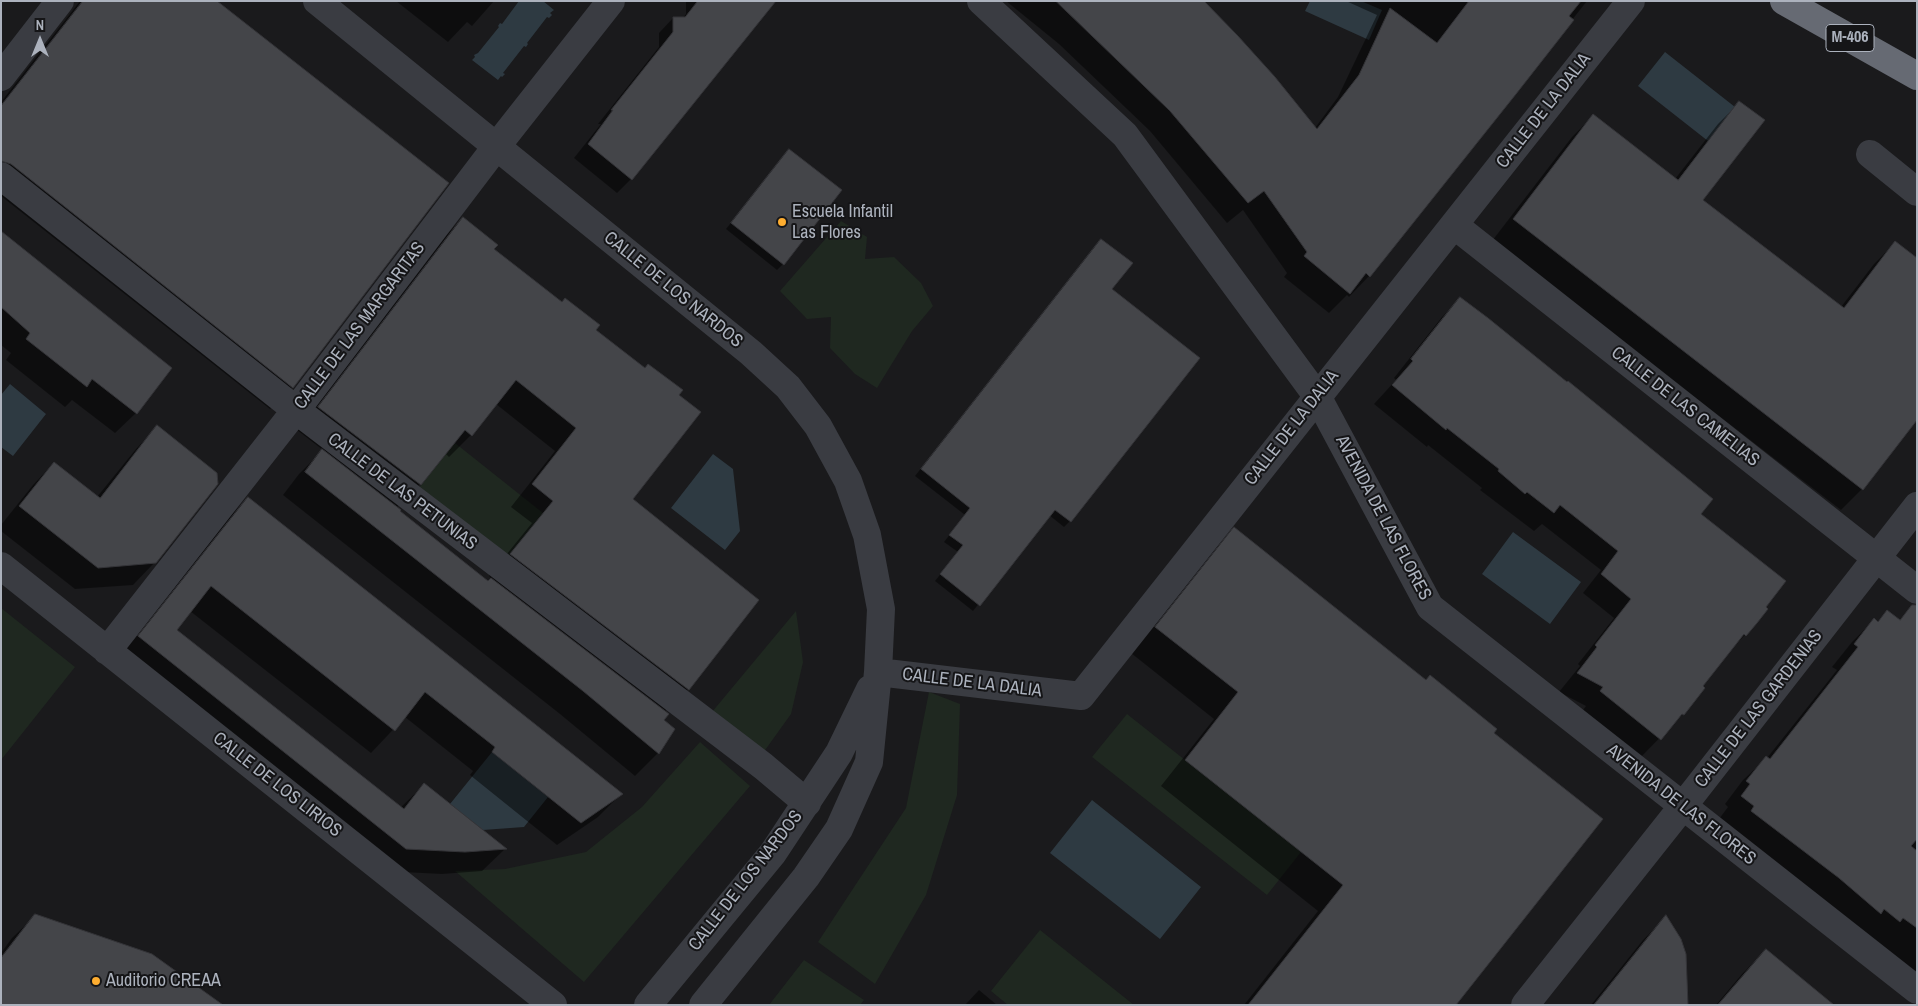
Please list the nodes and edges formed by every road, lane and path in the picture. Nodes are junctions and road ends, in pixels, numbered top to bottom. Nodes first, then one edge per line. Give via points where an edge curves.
1 (60, 1) edge
2 (317, 1) edge
3 (611, 1) edge
4 (981, 1) edge
5 (1631, 1) edge
6 (1784, 1) edge
7 (1917, 76) edge
8 (1, 77) edge
9 (496, 147) junction
10 (1870, 154) dead end
11 (1, 176) edge
12 (1917, 192) edge
13 (1454, 224) junction
14 (1317, 396) junction
15 (296, 410) junction
16 (1917, 506) edge
17 (1876, 558) junction
18 (1, 566) edge
19 (1917, 590) edge
20 (108, 651) junction
21 (878, 672) junction
22 (807, 803) junction
23 (1683, 806) junction
24 (1917, 990) edge
25 (553, 1005) edge
26 (648, 1005) edge
27 (704, 1005) edge
28 (1525, 1005) edge

1 - 8 street
2 - 9 street, CALLE DE LOS NARDOS
3 - 9 street, CALLE DE LAS MARGARITAS
4 - 14 street, AVENIDA DE LAS FLORES via 1124,135
5 - 13 street, CALLE DE LA DALIA
6 - 7 highway, M-406
9 - 15 street, CALLE DE LAS MARGARITAS
9 - 21 street, CALLE DE LOS NARDOS via 751,353 788,387 818,426 848,481 867,535 881,609
10 - 12 street
11 - 15 street, CALLE DE LAS PETUNIAS
13 - 14 street, CALLE DE LA DALIA
13 - 17 street, CALLE DE LAS CAMELIAS
14 - 21 street, CALLE DE LA DALIA via 1081,696
14 - 23 street, AVENIDA DE LAS FLORES via 1430,607
15 - 20 street, CALLE DE LAS MARGARITAS
15 - 22 street, CALLE DE LAS PETUNIAS via 763,766
16 - 17 street, CALLE DE LAS GARDENIAS
17 - 19 street, CALLE DE LAS CAMELIAS
17 - 23 street, CALLE DE LAS GARDENIAS
18 - 20 street, CALLE DE LOS LIRIOS
20 - 25 street, CALLE DE LOS LIRIOS
21 - 22 street, CALLE DE LOS NARDOS via 839,753
21 - 27 street, CALLE DE LOS NARDOS via 869,762 839,829 806,877
22 - 26 street, CALLE DE LOS NARDOS via 773,853
23 - 24 street, AVENIDA DE LAS FLORES
23 - 28 street, CALLE DE LAS GARDENIAS

